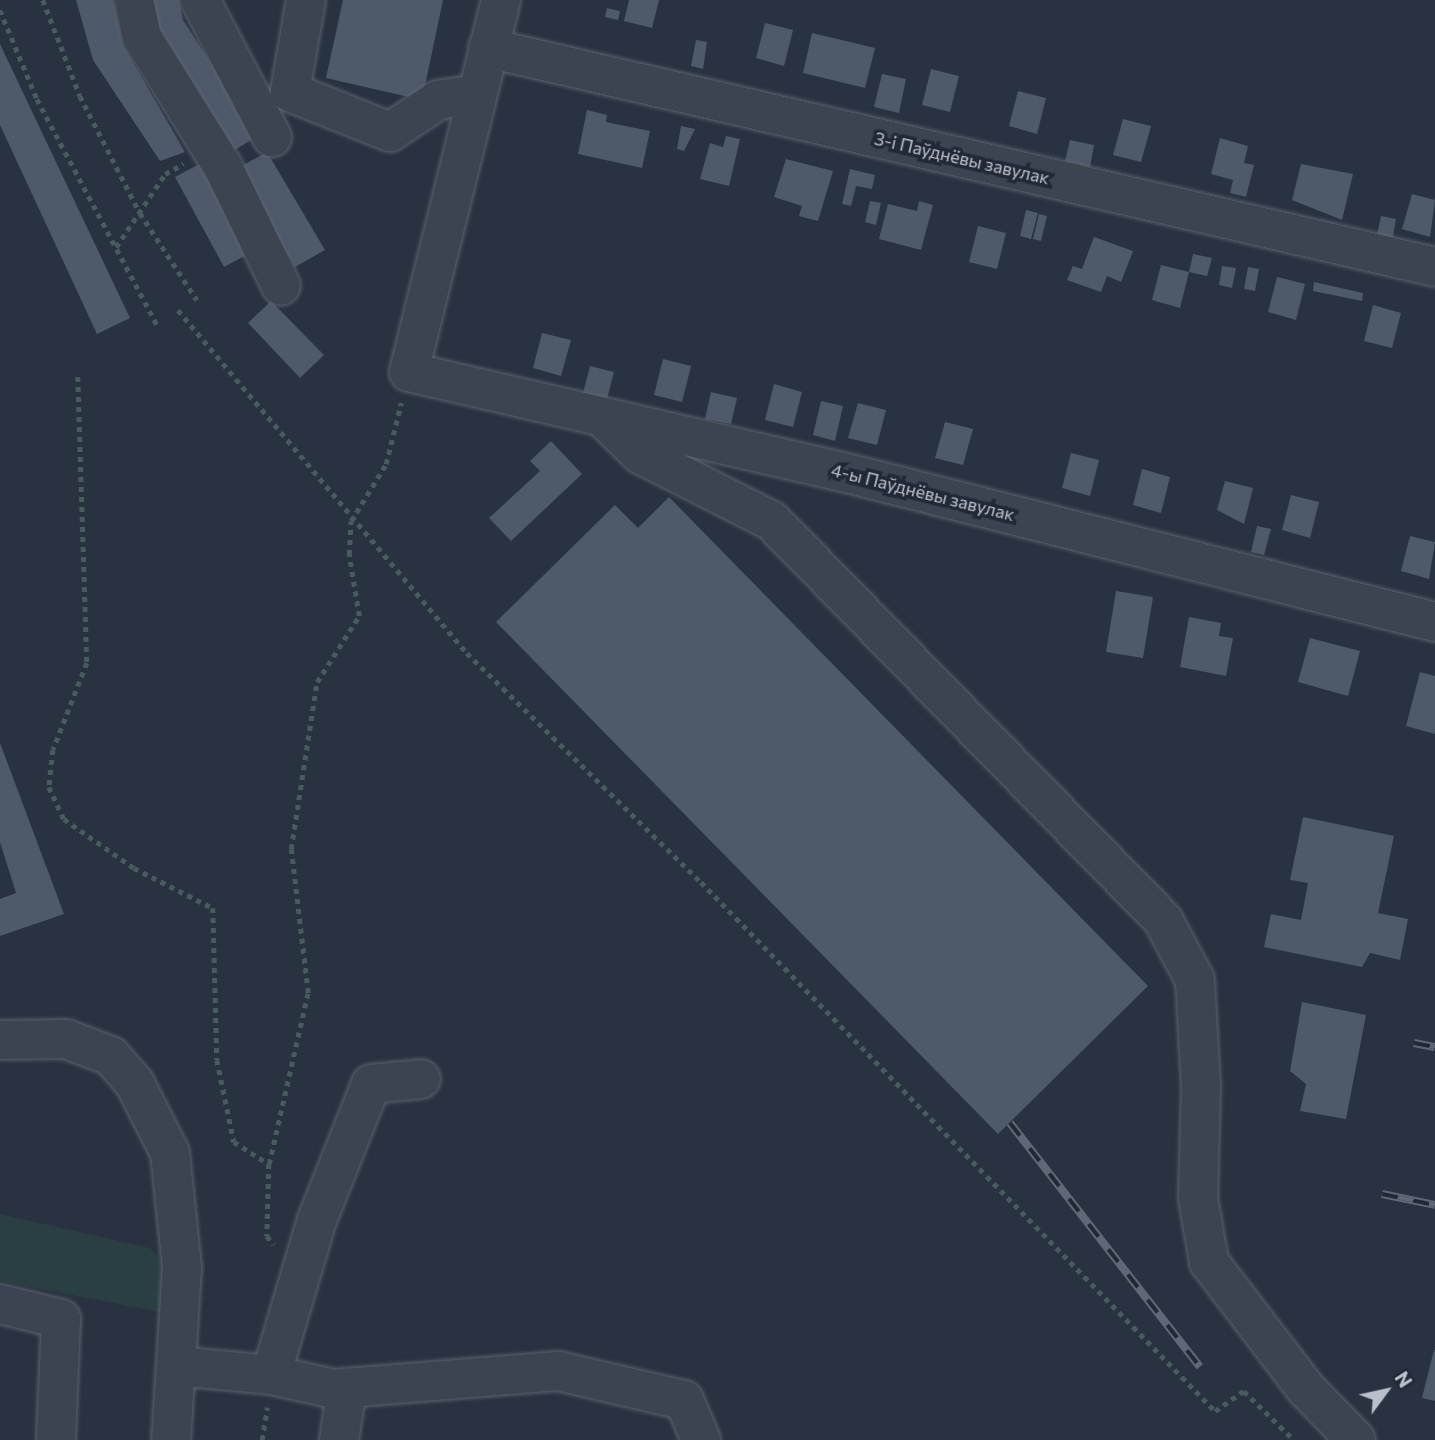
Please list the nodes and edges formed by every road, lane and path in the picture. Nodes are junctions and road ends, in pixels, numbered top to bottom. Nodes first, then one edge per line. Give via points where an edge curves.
1 (43, 0) edge
2 (134, 0) edge
3 (200, 0) edge
4 (306, 0) edge
5 (501, 0) edge
6 (0, 10) edge
7 (488, 48) junction
8 (477, 93) junction
9 (272, 137) dead end
10 (211, 148) junction
11 (140, 213) junction
12 (116, 247) junction
13 (1435, 267) edge
14 (281, 286) dead end
15 (197, 300) dead end
16 (178, 310) dead end
17 (157, 325) dead end
18 (409, 372) junction
19 (78, 377) dead end
20 (602, 416) junction
21 (351, 521) junction
22 (1435, 622) edge
23 (0, 1040) edge
24 (421, 1079) dead end
25 (269, 1164) junction
26 (300, 1278) junction
27 (0, 1304) edge
28 (176, 1366) junction
29 (271, 1375) junction
30 (347, 1388) junction
31 (56, 1440) edge
32 (172, 1440) edge
33 (339, 1440) edge
34 (701, 1440) edge
35 (1294, 1440) edge
36 (1356, 1440) edge

1 - 11 path via 80,96
2 - 10 street via 142,37
3 - 9 street
4 - 8 street via 290,92 390,132 438,100
5 - 7 street
6 - 12 path via 37,99
7 - 8 street
7 - 13 street, 3-і Паўднёвы завулак
8 - 18 street
10 - 11 path via 165,174
10 - 14 street
11 - 12 path
11 - 15 path
12 - 17 path
16 - 21 path
18 - 20 street, 4-ы Паўднёвы завулак
18 - 21 path via 386,464
19 - 25 path via 87,663 52,750 49,788 64,819 134,868 213,908 217,1060 234,1142
20 - 22 street, 4-ы Паўднёвы завулак
20 - 36 street via 640,454 772,521 1163,920 1195,980 1201,1086 1198,1198 1209,1262 1306,1389
21 - 25 path via 349,555 359,616 317,682 291,849 308,993
21 - 35 path via 467,653 701,882 1216,1411 1244,1391
23 - 28 street via 66,1038 111,1056 135,1084 170,1153 182,1267
24 - 26 street via 371,1084
25 - 26 path via 267,1236
26 - 29 street
27 - 31 street via 61,1319
28 - 29 street
28 - 32 street
29 - 30 street
30 - 33 street
30 - 34 street via 558,1371 684,1400

